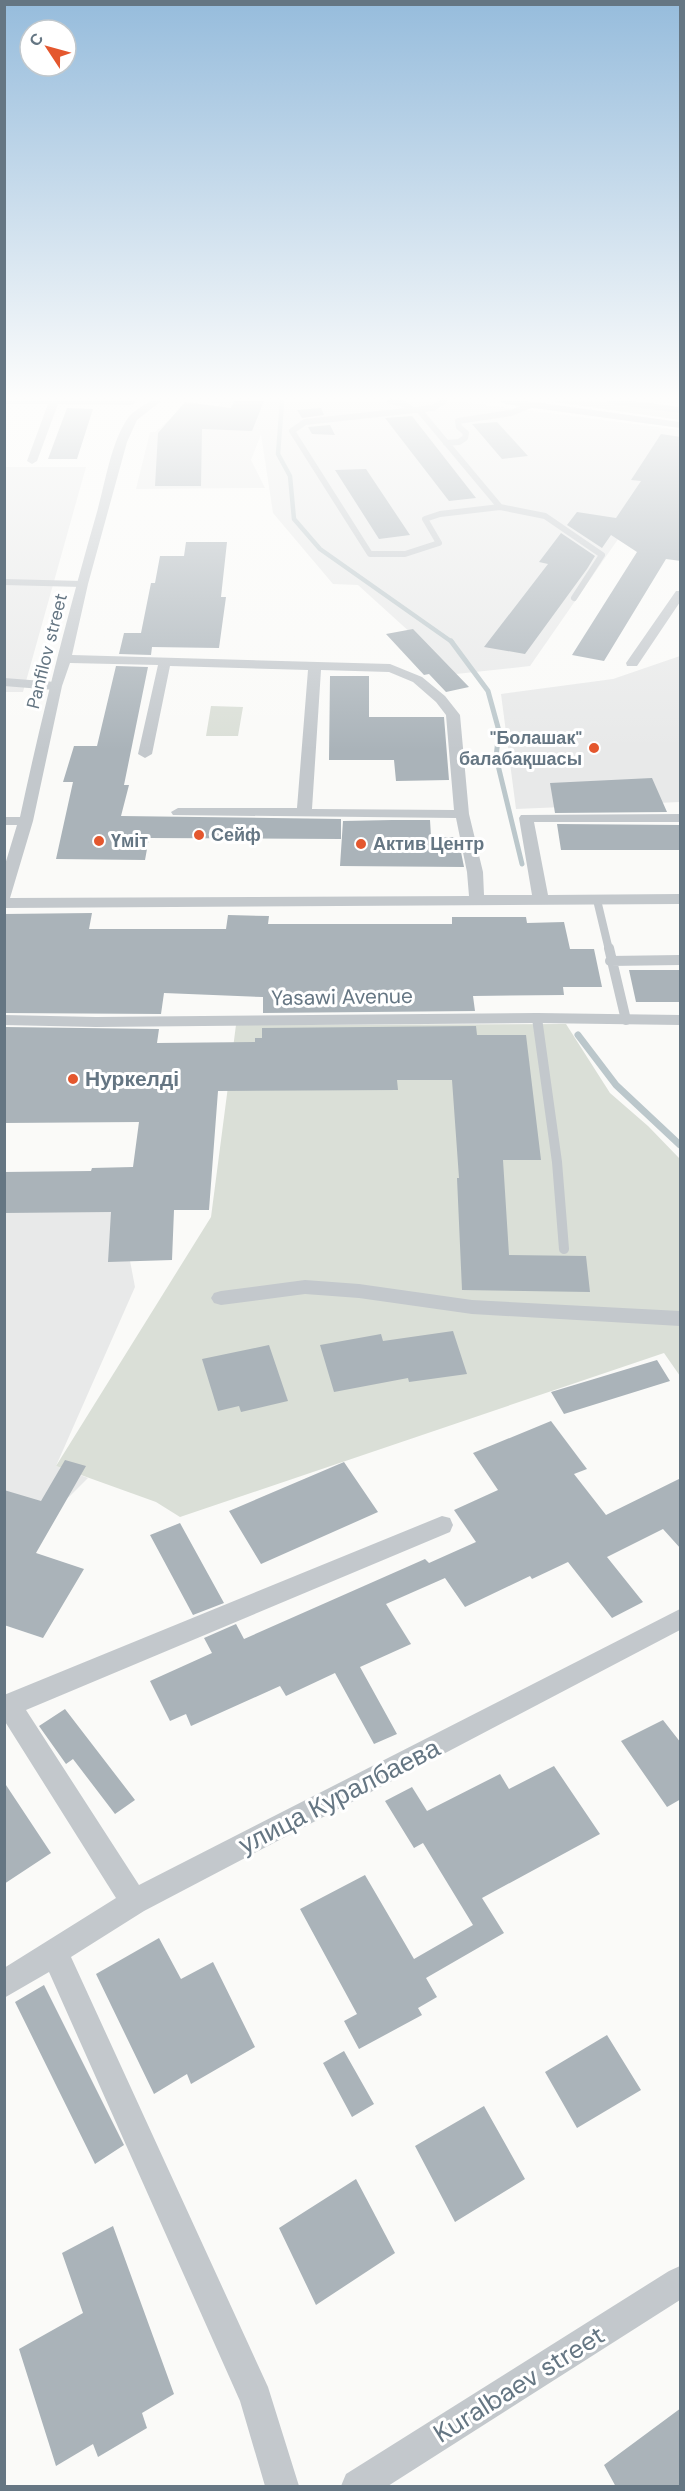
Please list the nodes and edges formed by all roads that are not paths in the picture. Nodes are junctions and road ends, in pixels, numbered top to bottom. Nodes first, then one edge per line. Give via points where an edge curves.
1 (101, 517) edge
2 (347, 517) edge
3 (430, 517) edge
4 (547, 517) edge
5 (5, 584) edge
6 (82, 584) junction
7 (681, 594) edge
8 (574, 597) dead end
9 (64, 660) junction
10 (165, 661) junction
11 (633, 663) dead end
12 (315, 665) junction
13 (4, 682) edge
14 (55, 686) junction
15 (146, 754) dead end
16 (178, 812) dead end
17 (304, 812) junction
18 (462, 814) junction
19 (681, 818) edge
20 (4, 821) edge
21 (26, 821) junction
22 (4, 896) edge
23 (681, 899) edge
24 (597, 900) junction
25 (477, 901) junction
26 (541, 901) junction
27 (4, 903) edge
28 (681, 960) edge
29 (610, 961) junction
30 (537, 1018) junction
31 (4, 1020) edge
32 (626, 1020) junction
33 (681, 1020) edge
34 (564, 1249) dead end
35 (221, 1298) dead end
36 (681, 1319) edge
37 (442, 1525) dead end
38 (681, 1619) edge
39 (134, 1902) junction
40 (54, 1951) junction
41 (4, 1984) edge
42 (681, 2282) edge
43 (282, 2487) edge
44 (358, 2487) edge

1 - 6 street, Panfilov street
2 - 3 lane via 370,554 398,555 439,543 425,519
4 - 8 lane via 602,555
5 - 6 lane
6 - 9 street, Panfilov street
7 - 11 street
9 - 10 street
9 - 14 street, Panfilov street
10 - 12 street
10 - 15 street
12 - 17 street
12 - 18 street via 402,671 445,703 453,715
13 - 14 lane
14 - 21 street, Panfilov street
16 - 17 street
17 - 18 street
18 - 25 street
19 - 26 street via 526,818
20 - 21 street
21 - 22 street, Panfilov street
23 - 24 street
24 - 26 street
24 - 29 lane
25 - 26 street
25 - 27 street
28 - 29 lane
29 - 32 lane
30 - 31 street, Yasawi Avenue
30 - 32 street, Yasawi Avenue
30 - 34 lane via 557,1162
32 - 33 street, Yasawi Avenue
35 - 36 street via 305,1287 472,1307
37 - 39 street via 9,1705
38 - 39 street, улица Куралбаева
39 - 40 street, улица Куралбаева
40 - 41 street, улица Куралбаева
40 - 43 street via 256,2399
42 - 44 street, Kuralbaev street

